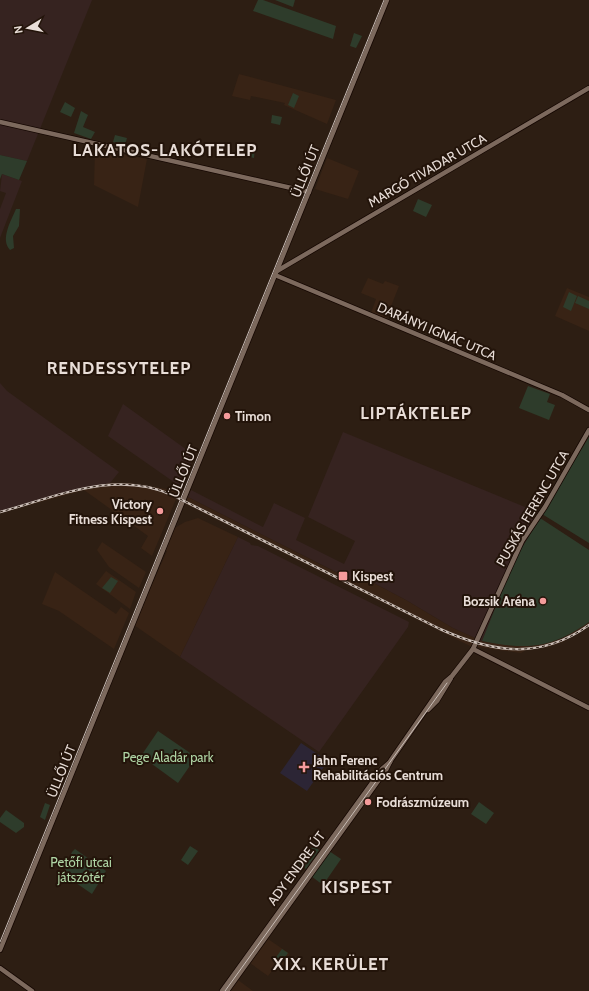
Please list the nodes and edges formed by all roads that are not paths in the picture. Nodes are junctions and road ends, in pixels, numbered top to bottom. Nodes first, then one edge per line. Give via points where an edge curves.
1 (387, 0) edge
2 (589, 88) edge
3 (0, 122) edge
4 (309, 192) junction
5 (276, 273) junction
6 (589, 410) edge
7 (589, 430) edge
8 (476, 642) joint
9 (472, 649) junction
10 (589, 708) edge
11 (391, 760) junction
12 (0, 950) edge
13 (0, 968) edge
14 (32, 991) edge
15 (222, 991) edge
16 (227, 991) edge

1 - 4 street, ÜLLŐI ÚT
2 - 5 street, MARGÓ TIVADAR UTCA
3 - 4 street
4 - 5 street, ÜLLŐI ÚT
5 - 6 street, DARÁNYI IGNÁC UTCA via 296,285 562,395
5 - 12 street, ÜLLŐI ÚT
7 - 8 street, PUSKÁS FERENC UTCA via 545,507 522,541
8 - 9 street, ADY ENDRE ÚT
9 - 10 street
9 - 11 street, ADY ENDRE ÚT via 437,701 424,714
11 - 15 street, ADY ENDRE ÚT
11 - 16 street, ADY ENDRE ÚT
13 - 14 street

